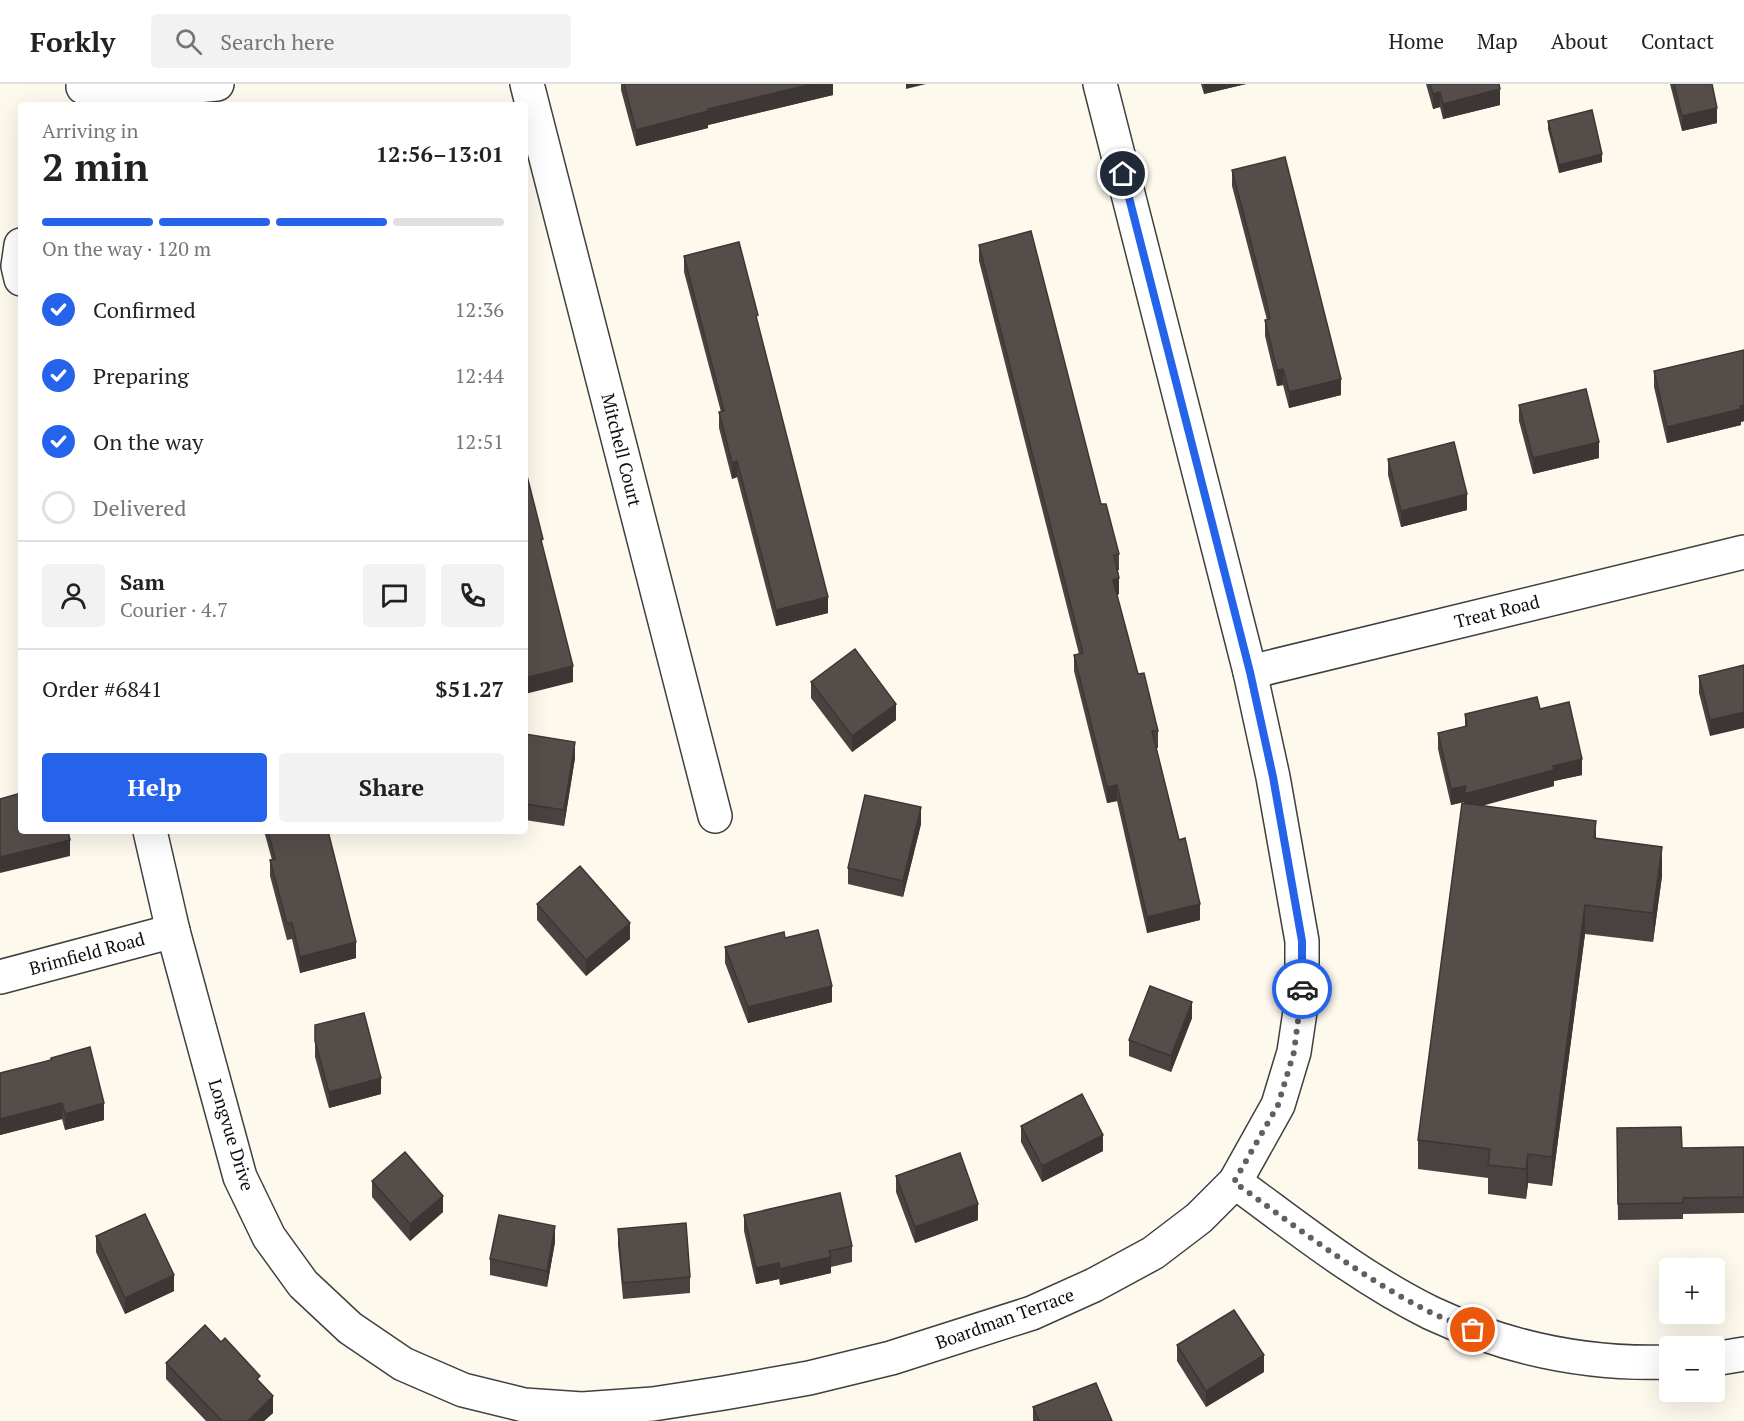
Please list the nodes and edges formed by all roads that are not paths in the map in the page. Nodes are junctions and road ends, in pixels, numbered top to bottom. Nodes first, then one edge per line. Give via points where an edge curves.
1 (217, 84) edge
2 (527, 84) edge
3 (1100, 84) edge
4 (80, 92) edge
5 (1744, 552) edge
6 (1250, 672) junction
7 (715, 816) dead end
8 (151, 834) edge
9 (173, 931) junction
10 (0, 977) edge
11 (1234, 1182) junction
12 (1744, 1354) edge
13 (1725, 1357) edge
14 (1659, 1362) edge
15 (583, 1415) edge

1 - 4 street
2 - 7 street, Mitchell Court
3 - 6 street, Boardman Terrace
5 - 6 street, Treat Road
6 - 11 street, Boardman Terrace via 1302,941 1302,998 1294,1052 1278,1105
8 - 9 street, Longvue Drive
9 - 10 street, Brimfield Road
9 - 15 street, Longvue Drive via 240,1177 268,1237 303,1284 350,1328 403,1364 462,1390
11 - 14 street via 1324,1248 1431,1313 1489,1337 1542,1351 1594,1360
11 - 15 street, Boardman Terrace via 1199,1218 1153,1253 1094,1286 1032,1313 891,1358 809,1378
12 - 13 street

